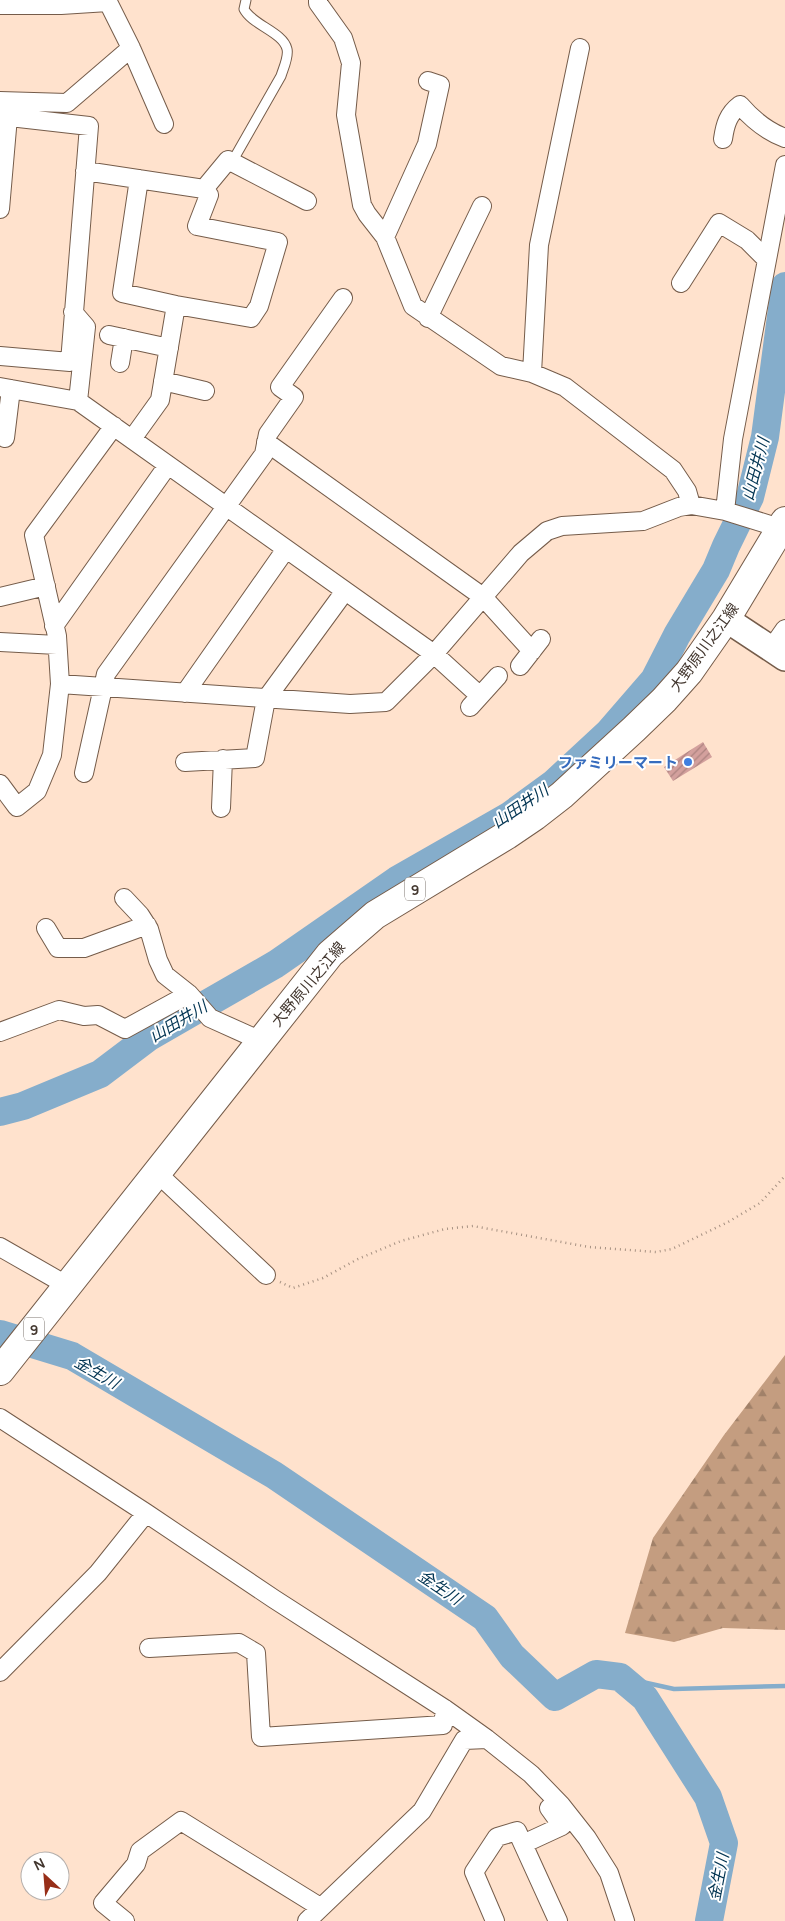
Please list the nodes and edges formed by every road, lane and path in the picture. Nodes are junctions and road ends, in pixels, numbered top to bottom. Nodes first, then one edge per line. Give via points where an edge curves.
1 (246, 0) edge
2 (318, 0) edge
3 (8, 3) edge
4 (131, 48) junction
5 (580, 48) dead end
6 (428, 81) dead end
7 (3, 111) edge
8 (164, 124) dead end
9 (785, 138) edge
10 (723, 139) dead end
11 (232, 162) junction
12 (785, 165) edge
13 (85, 171) junction
14 (139, 179) junction
15 (204, 189) junction
16 (307, 201) dead end
17 (482, 206) dead end
18 (0, 209) edge
19 (384, 237) junction
20 (767, 260) junction
21 (681, 283) dead end
22 (343, 298) dead end
23 (176, 305) junction
24 (74, 312) junction
25 (428, 318) junction
26 (169, 348) junction
27 (0, 356) edge
28 (120, 363) dead end
29 (532, 372) junction
30 (163, 381) junction
31 (6, 388) edge
32 (205, 391) dead end
33 (78, 401) junction
34 (114, 426) junction
35 (5, 438) dead end
36 (132, 439) junction
37 (266, 442) junction
38 (168, 465) junction
39 (691, 505) junction
40 (226, 507) junction
41 (725, 511) junction
42 (774, 523) edge
43 (286, 549) junction
44 (46, 586) junction
45 (345, 592) junction
46 (0, 596) edge
47 (483, 597) junction
48 (726, 619) junction
49 (54, 626) junction
50 (0, 642) edge
51 (57, 645) junction
52 (780, 645) edge
53 (434, 654) junction
54 (520, 666) dead end
55 (498, 676) dead end
56 (60, 684) junction
57 (104, 687) junction
58 (185, 693) junction
59 (266, 699) junction
60 (223, 759) junction
61 (184, 762) dead end
62 (84, 773) dead end
63 (0, 784) edge
64 (222, 808) dead end
65 (124, 898) dead end
66 (147, 925) junction
67 (46, 928) dead end
68 (189, 994) junction
69 (0, 1032) edge
70 (261, 1041) junction
71 (157, 1173) junction
72 (785, 1176) edge
73 (0, 1246) edge
74 (266, 1276) joint
75 (68, 1286) junction
76 (0, 1371) edge
77 (0, 1418) edge
78 (146, 1512) junction
79 (149, 1648) dead end
80 (0, 1672) edge
81 (444, 1717) junction
82 (487, 1739) junction
83 (464, 1740) junction
84 (531, 1774) junction
85 (523, 1844) junction
86 (320, 1907) junction
87 (125, 1921) edge
88 (307, 1921) edge
89 (495, 1921) edge
90 (558, 1921) edge
91 (625, 1921) edge

1 - 11 lane via 244,9 248,16 282,39 287,49 286,62
2 - 19 street via 343,38 350,63 346,115 362,204
3 - 4 street via 61,5 108,2
4 - 7 street via 67,103
4 - 8 street
5 - 29 street via 539,246
6 - 19 street via 440,85 426,144 414,152
7 - 13 street via 89,126
7 - 18 street
9 - 10 street via 770,133 740,105 725,123
11 - 15 street via 228,160
11 - 16 street
12 - 20 street
13 - 14 street
13 - 24 street
14 - 15 street
14 - 23 street via 122,293
15 - 23 street via 209,195 197,226 278,242 259,306 251,318
17 - 25 street via 453,248
19 - 25 street via 413,306
20 - 21 street via 748,240 718,223
20 - 41 street via 733,439
22 - 37 street via 280,387 294,397 268,434
23 - 26 street
24 - 27 street via 70,362
24 - 33 street via 86,327
25 - 29 street via 501,366
26 - 28 street via 116,336
26 - 30 street
29 - 39 street via 565,387 673,470 687,491
30 - 32 street
30 - 36 street via 160,400
31 - 33 street
31 - 35 street
33 - 34 street
34 - 36 street
34 - 44 street via 34,535
36 - 38 street
37 - 40 street via 264,454
37 - 47 street
38 - 40 street
38 - 49 street
39 - 41 street
39 - 47 street via 643,521 562,526 547,531 522,553
40 - 43 street
40 - 57 street via 106,674
41 - 42 street
42 - 48 main road, 大野原川之江線 / 9
43 - 45 street
43 - 58 street
44 - 46 street
44 - 49 street
45 - 53 street
45 - 59 street
47 - 53 street
47 - 54 street via 537,645
48 - 52 street
48 - 70 main road, 大野原川之江線 / 9 via 689,672 664,700 562,795 507,835 396,901 351,934 330,954
49 - 51 street
50 - 51 street
51 - 56 street
53 - 55 street via 475,701
53 - 59 street via 386,702 350,704
56 - 57 street
56 - 63 street via 52,755 37,791 17,807
57 - 58 street
57 - 62 street
58 - 59 street
59 - 60 street via 255,758
60 - 61 street
60 - 64 street
65 - 66 street
66 - 67 street via 84,948 58,948
66 - 68 street via 165,975
68 - 69 street via 125,1029 98,1015 84,1016 59,1010
68 - 70 street via 210,1018
70 - 71 main road, 大野原川之江線 / 9
71 - 74 street
71 - 75 main road, 大野原川之江線 / 9
72 - 74 path via 760,1203 672,1249 656,1252 589,1247 473,1226 446,1229 401,1241 323,1278 293,1288
73 - 75 street
75 - 76 main road, 大野原川之江線 / 9
77 - 78 street
78 - 80 street via 98,1573
78 - 81 street
79 - 81 street via 239,1643 256,1653 261,1737
81 - 82 street
81 - 83 street
82 - 83 street
82 - 84 street
83 - 86 street via 422,1810
84 - 85 street via 531,1785 562,1826
84 - 91 street via 566,1812 609,1873
85 - 89 street via 517,1831 497,1837 474,1872
85 - 90 street
86 - 87 street via 181,1821 140,1851 136,1864 103,1902
86 - 88 street

